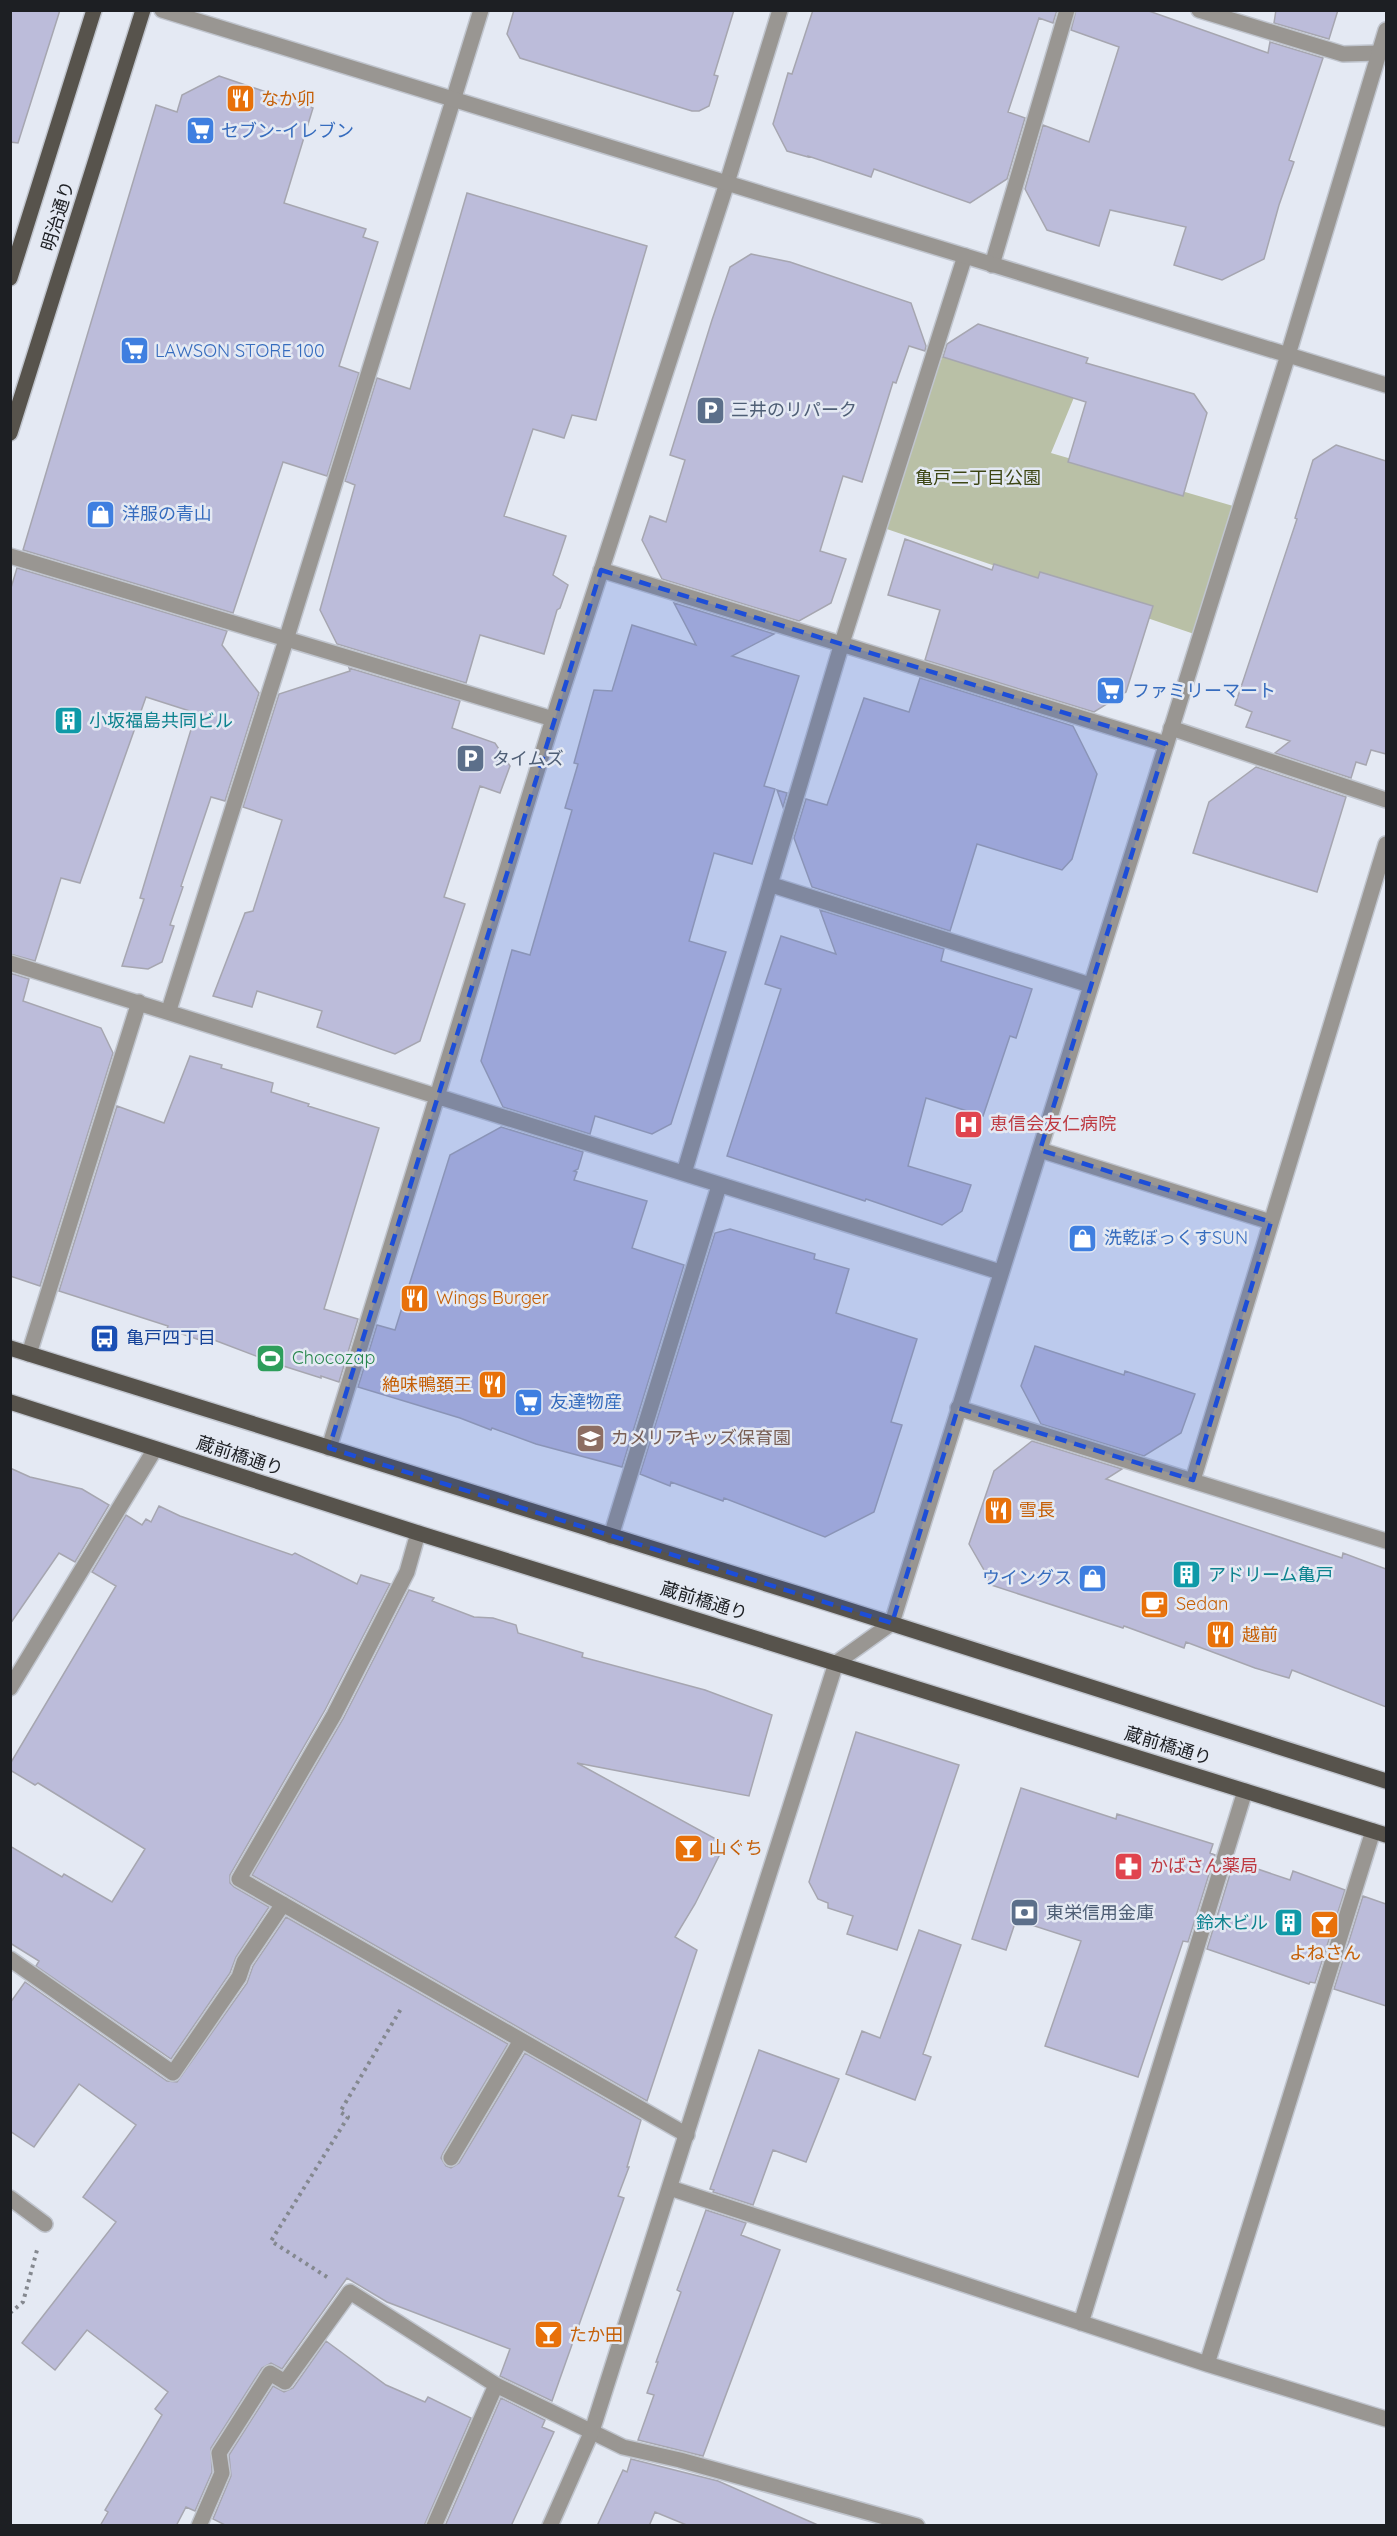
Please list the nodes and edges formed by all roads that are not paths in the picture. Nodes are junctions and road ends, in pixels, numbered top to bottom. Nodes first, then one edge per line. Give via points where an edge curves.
1 (94, 10) edge
2 (143, 10) edge
3 (162, 10) edge
4 (481, 10) edge
5 (780, 10) edge
6 (1067, 10) edge
7 (1199, 10) edge
8 (1386, 30) edge
9 (1383, 55) edge
10 (452, 99) junction
11 (727, 183) junction
12 (964, 256) junction
13 (992, 265) junction
14 (10, 278) edge
15 (1288, 355) junction
16 (1386, 385) edge
17 (10, 433) edge
18 (10, 556) edge
19 (601, 570) junction
20 (286, 640) junction
21 (842, 643) junction
22 (553, 719) junction
23 (1171, 728) junction
24 (1166, 744) junction
25 (1386, 801) edge
26 (1386, 844) edge
27 (772, 885) junction
28 (10, 963) edge
29 (1090, 985) junction
30 (139, 1002) junction
31 (169, 1010) junction
32 (437, 1097) junction
33 (1040, 1150) junction
34 (684, 1173) junction
35 (719, 1186) junction
36 (1271, 1222) junction
37 (1000, 1272) junction
38 (10, 1348) edge
39 (29, 1354) junction
40 (10, 1401) edge
41 (958, 1408) junction
42 (329, 1448) junction
43 (155, 1449) junction
44 (1193, 1480) junction
45 (418, 1533) junction
46 (611, 1536) junction
47 (1386, 1541) edge
48 (892, 1623) junction
49 (836, 1663) junction
50 (10, 1688) edge
51 (1386, 1781) edge
52 (1245, 1791) junction
53 (1380, 1833) edge
54 (283, 1904) junction
55 (10, 1959) edge
56 (520, 2042) junction
57 (687, 2135) junction
58 (451, 2158) dead end
59 (670, 2188) junction
60 (10, 2198) edge
61 (45, 2223) road end
62 (1081, 2323) junction
63 (1207, 2364) junction
64 (496, 2385) junction
65 (1386, 2419) edge
66 (592, 2432) junction
67 (199, 2526) edge
68 (434, 2526) edge
69 (550, 2526) edge
70 (917, 2526) edge

1 - 14 main road, 明治通り
2 - 17 main road, 明治通り
3 - 10 street
4 - 10 street
5 - 11 street
6 - 13 street
7 - 9 street via 1343,54
8 - 9 street
9 - 15 street
10 - 11 street
10 - 20 street
11 - 12 street
11 - 19 street
12 - 13 street
12 - 21 street
13 - 15 street
15 - 16 street
15 - 23 street
18 - 20 street
19 - 21 street
19 - 22 street
20 - 22 street
20 - 31 street
21 - 24 street
21 - 27 street
22 - 32 street
23 - 24 street
23 - 25 street
24 - 29 street
26 - 36 street
27 - 29 street
27 - 34 street
28 - 30 street
29 - 33 street
30 - 31 street
30 - 39 street
31 - 32 street
32 - 34 street
32 - 42 street
33 - 36 street
33 - 37 street
34 - 35 street
35 - 37 street
35 - 46 street
36 - 44 street
37 - 41 street
38 - 39 main road, 蔵前橋通り
39 - 42 main road, 蔵前橋通り
40 - 43 main road, 蔵前橋通り
41 - 44 street
41 - 48 street
42 - 46 main road, 蔵前橋通り
43 - 45 main road, 蔵前橋通り
43 - 50 street
44 - 47 street
45 - 49 main road, 蔵前橋通り
45 - 54 street via 407,1572 334,1715 239,1879
46 - 48 main road, 蔵前橋通り
48 - 49 street
48 - 51 main road, 蔵前橋通り
49 - 52 main road, 蔵前橋通り
49 - 57 street
52 - 53 main road, 蔵前橋通り
52 - 62 street
53 - 63 street
54 - 55 street via 173,2073
54 - 56 street
56 - 57 street
56 - 58 street
57 - 59 street
59 - 62 street
59 - 66 street
60 - 61 street
62 - 63 street
63 - 65 street
64 - 66 street
64 - 67 street via 350,2292 285,2382 270,2373 219,2453 222,2473
64 - 68 street
66 - 69 street
66 - 70 street via 623,2447

